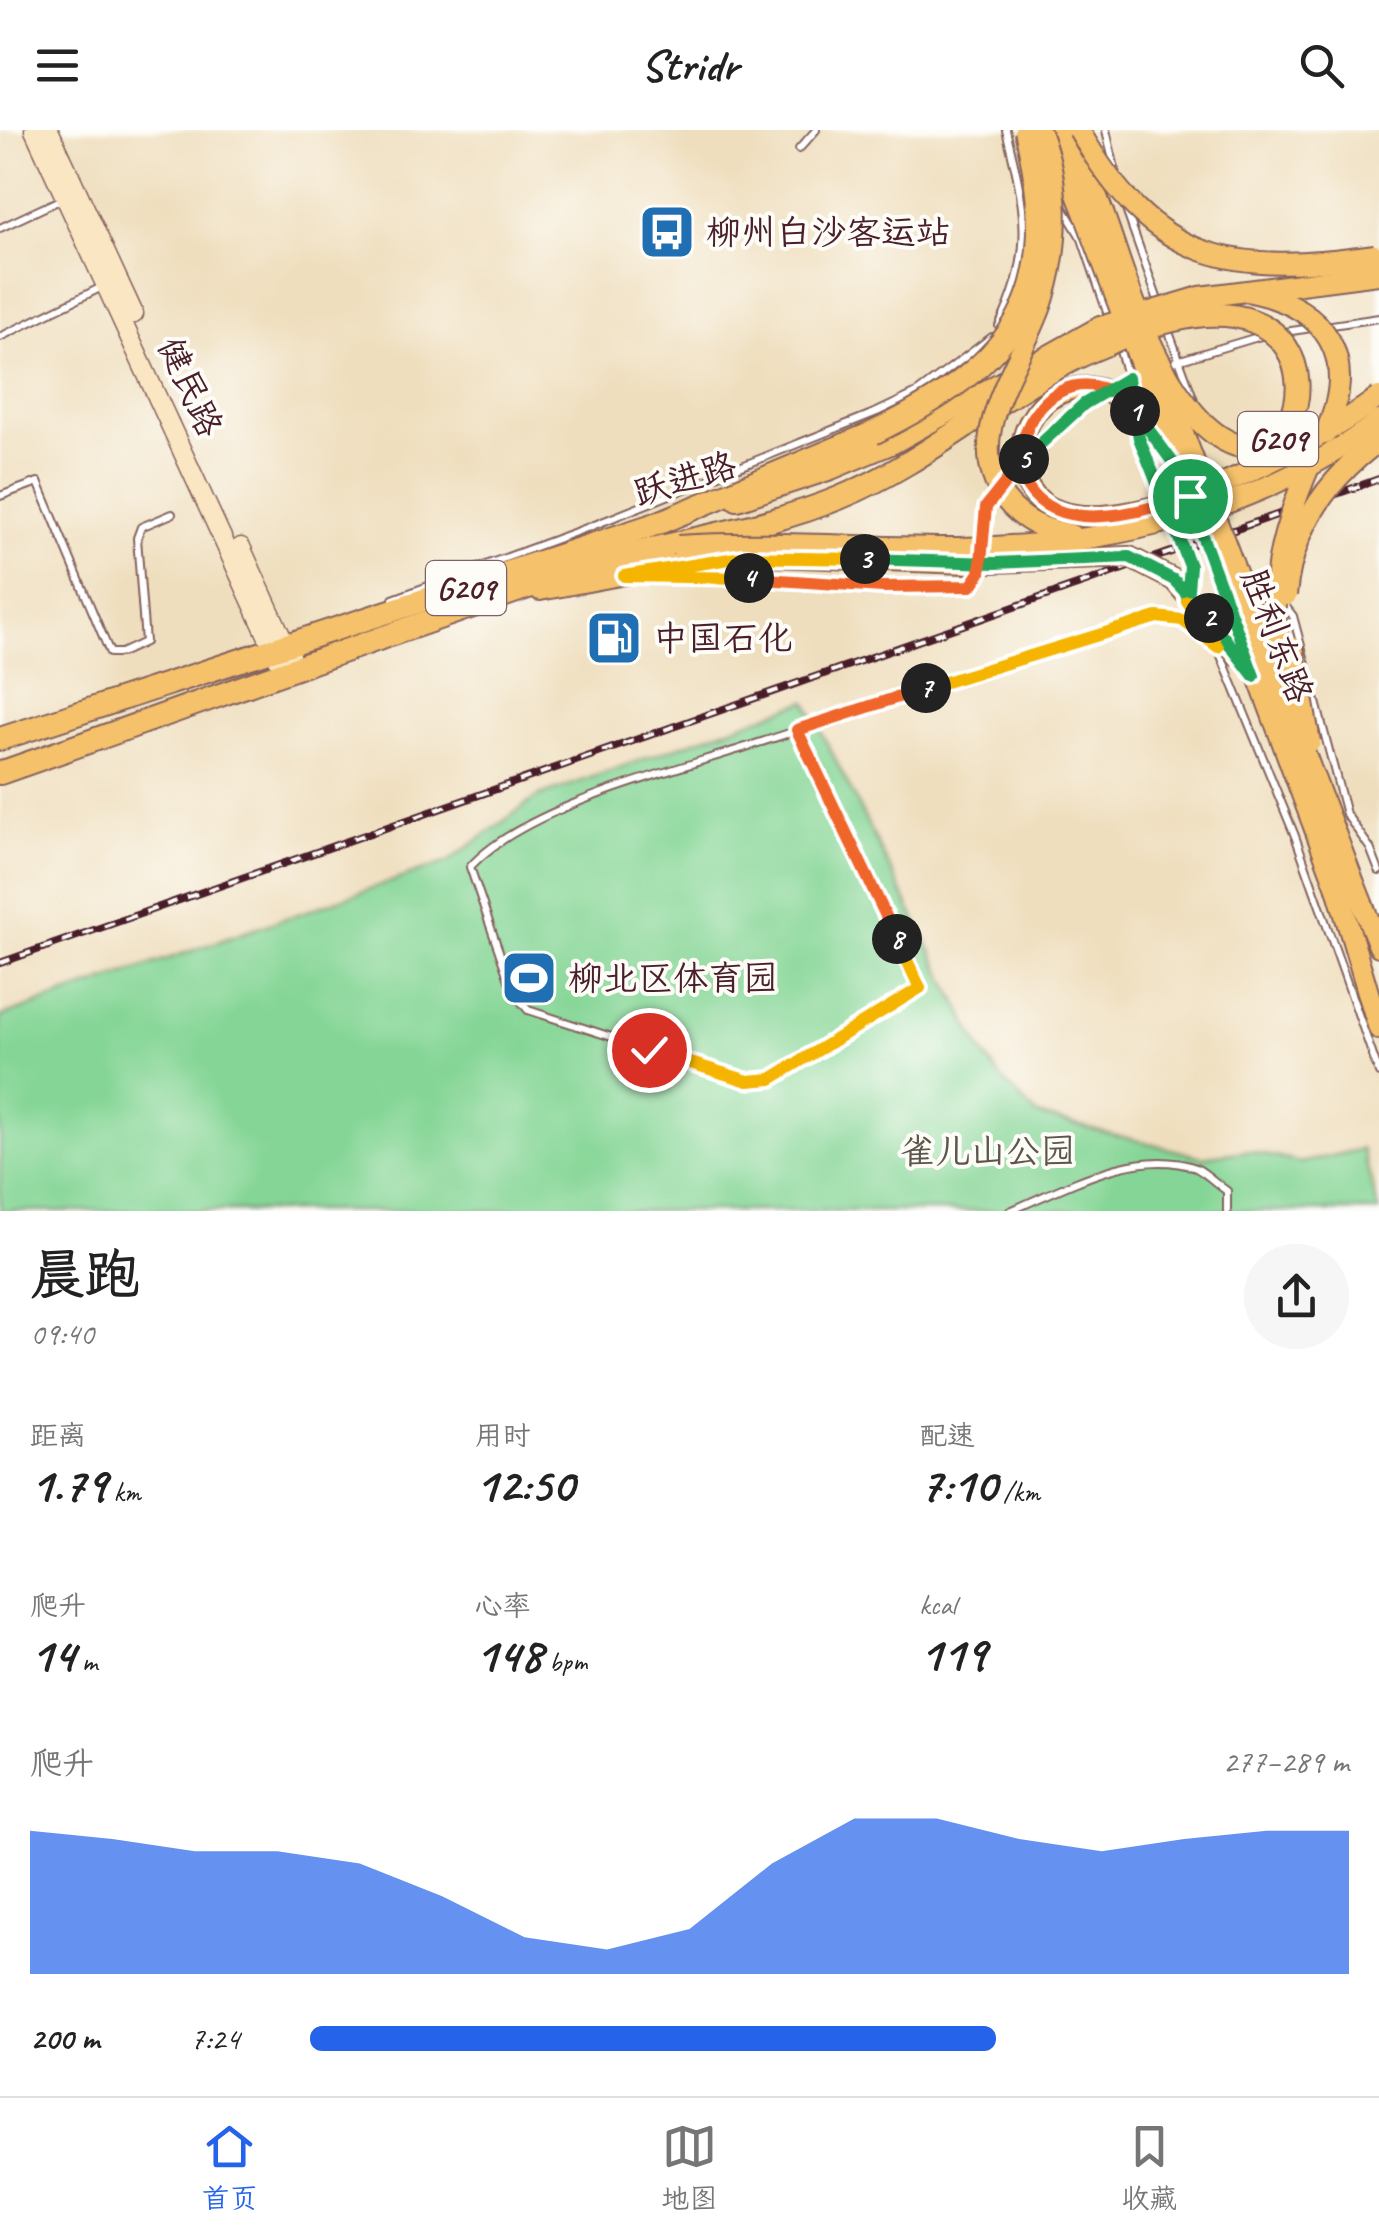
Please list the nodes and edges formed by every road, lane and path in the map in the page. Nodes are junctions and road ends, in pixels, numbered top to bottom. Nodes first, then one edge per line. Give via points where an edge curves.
1 (816, 130) edge
2 (1006, 130) edge
3 (1026, 130) edge
4 (1040, 130) edge
5 (1052, 130) edge
6 (1071, 130) edge
7 (1080, 130) edge
8 (1106, 130) edge
9 (39, 131) edge
10 (799, 148) dead end
11 (65, 197) junction
12 (1023, 199) junction
13 (0, 228) edge
14 (1378, 264) edge
15 (106, 284) junction
16 (1246, 291) junction
17 (1379, 318) edge
18 (1104, 336) junction
19 (0, 338) edge
20 (1148, 338) junction
21 (1179, 360) junction
22 (1128, 378) junction
23 (1379, 397) edge
24 (1379, 420) edge
25 (1195, 424) dead end
26 (1194, 436) dead end
27 (1379, 442) edge
28 (1177, 468) junction
29 (0, 496) edge
30 (172, 514) dead end
31 (656, 524) junction
32 (1088, 538) junction
33 (673, 553) junction
34 (624, 576) junction
35 (513, 594) junction
36 (1218, 647) junction
37 (286, 661) junction
38 (1254, 676) junction
39 (797, 730) junction
40 (0, 740) edge
41 (1312, 751) junction
42 (0, 774) edge
43 (1334, 831) junction
44 (1379, 872) edge
45 (1346, 886) junction
46 (1379, 926) edge
47 (1379, 946) edge
48 (1379, 996) edge
49 (1379, 1030) edge
50 (1379, 1073) edge
51 (1010, 1211) edge
52 (1227, 1211) edge

1 - 10 lane
2 - 12 lane
3 - 31 highway, G209, bridge via 1041,224 1038,266 1024,307 993,355 962,384 873,433
4 - 32 main road, bridge via 1054,189 1055,244 1045,296 994,416 988,449 996,484 1021,516 1045,530
5 - 28 main road, 胜利东路, bridge
6 - 20 highway, 胜利东路 / G209, bridge
7 - 14 main road, bridge via 1128,203 1174,238 1272,266
8 - 21 lane via 1126,212
9 - 11 main road, 健民路
9 - 37 main road, 健民路
11 - 13 lane
11 - 15 main road, 健民路
12 - 22 lane via 1061,204 1082,240
12 - 37 lane via 1027,238 1018,289 996,333 917,393 629,512 424,584
14 - 16 main road, 跃进路, bridge
15 - 19 lane
15 - 37 main road, 健民路
16 - 18 main road, 跃进路, bridge via 1200,297
16 - 41 main road, bridge via 1308,313 1324,330 1339,366 1335,410 1294,501 1274,580 1278,645
17 - 21 lane via 1230,342
18 - 20 highway, G209, bridge via 1196,316 1270,320 1298,341 1310,361 1314,386 1307,412 1272,443 1228,439 1192,412
18 - 31 main road, 跃进路 via 867,455
18 - 33 highway, G209, bridge via 902,467 842,497
20 - 43 main road, 胜利东路, bridge
21 - 22 lane
21 - 25 lane via 1195,402
22 - 34 lane via 1059,425 992,496 983,519 980,573 971,586
22 - 36 lane via 1139,438 1190,566 1188,610
23 - 28 main road, bridge via 1312,441 1190,496 1103,516 1060,511 1041,499 1024,473 1022,439 1034,411 1049,398 1080,387 1102,390 1128,404
24 - 32 main road, 跃进路, bridge via 1323,458 1225,503
26 - 44 lane via 1248,588 1293,616 1346,814
27 - 41 main road, bridge via 1323,494 1289,568 1286,612
28 - 38 main road, 胜利东路, bridge
29 - 30 lane via 38,482 110,652 145,642 137,538 141,527
31 - 37 highway, 跃进路 / G209
32 - 33 main road, 跃进路, bridge via 970,548 784,541
33 - 34 main road
33 - 35 highway, 跃进路 / G209 via 588,567
33 - 38 main road, bridge via 940,563 1129,557 1184,589
34 - 35 main road
35 - 37 highway, 跃进路 / G209
36 - 39 lane via 1182,620 1157,617
36 - 50 lane via 1295,836
37 - 40 highway, 跃进路 / G209
37 - 42 highway, 跃进路 / G209
38 - 45 main road, 胜利东路, bridge
39 - 39 lane via 920,988 771,1079 748,1081 528,1010 513,992 470,867 489,846 599,795
41 - 43 main road, bridge
43 - 45 main road, 胜利东路, bridge
45 - 46 main road
45 - 47 main road, 胜利东路
45 - 48 main road, 胜利东路
45 - 49 main road
51 - 52 lane via 1102,1173 1154,1164 1196,1168 1227,1192

